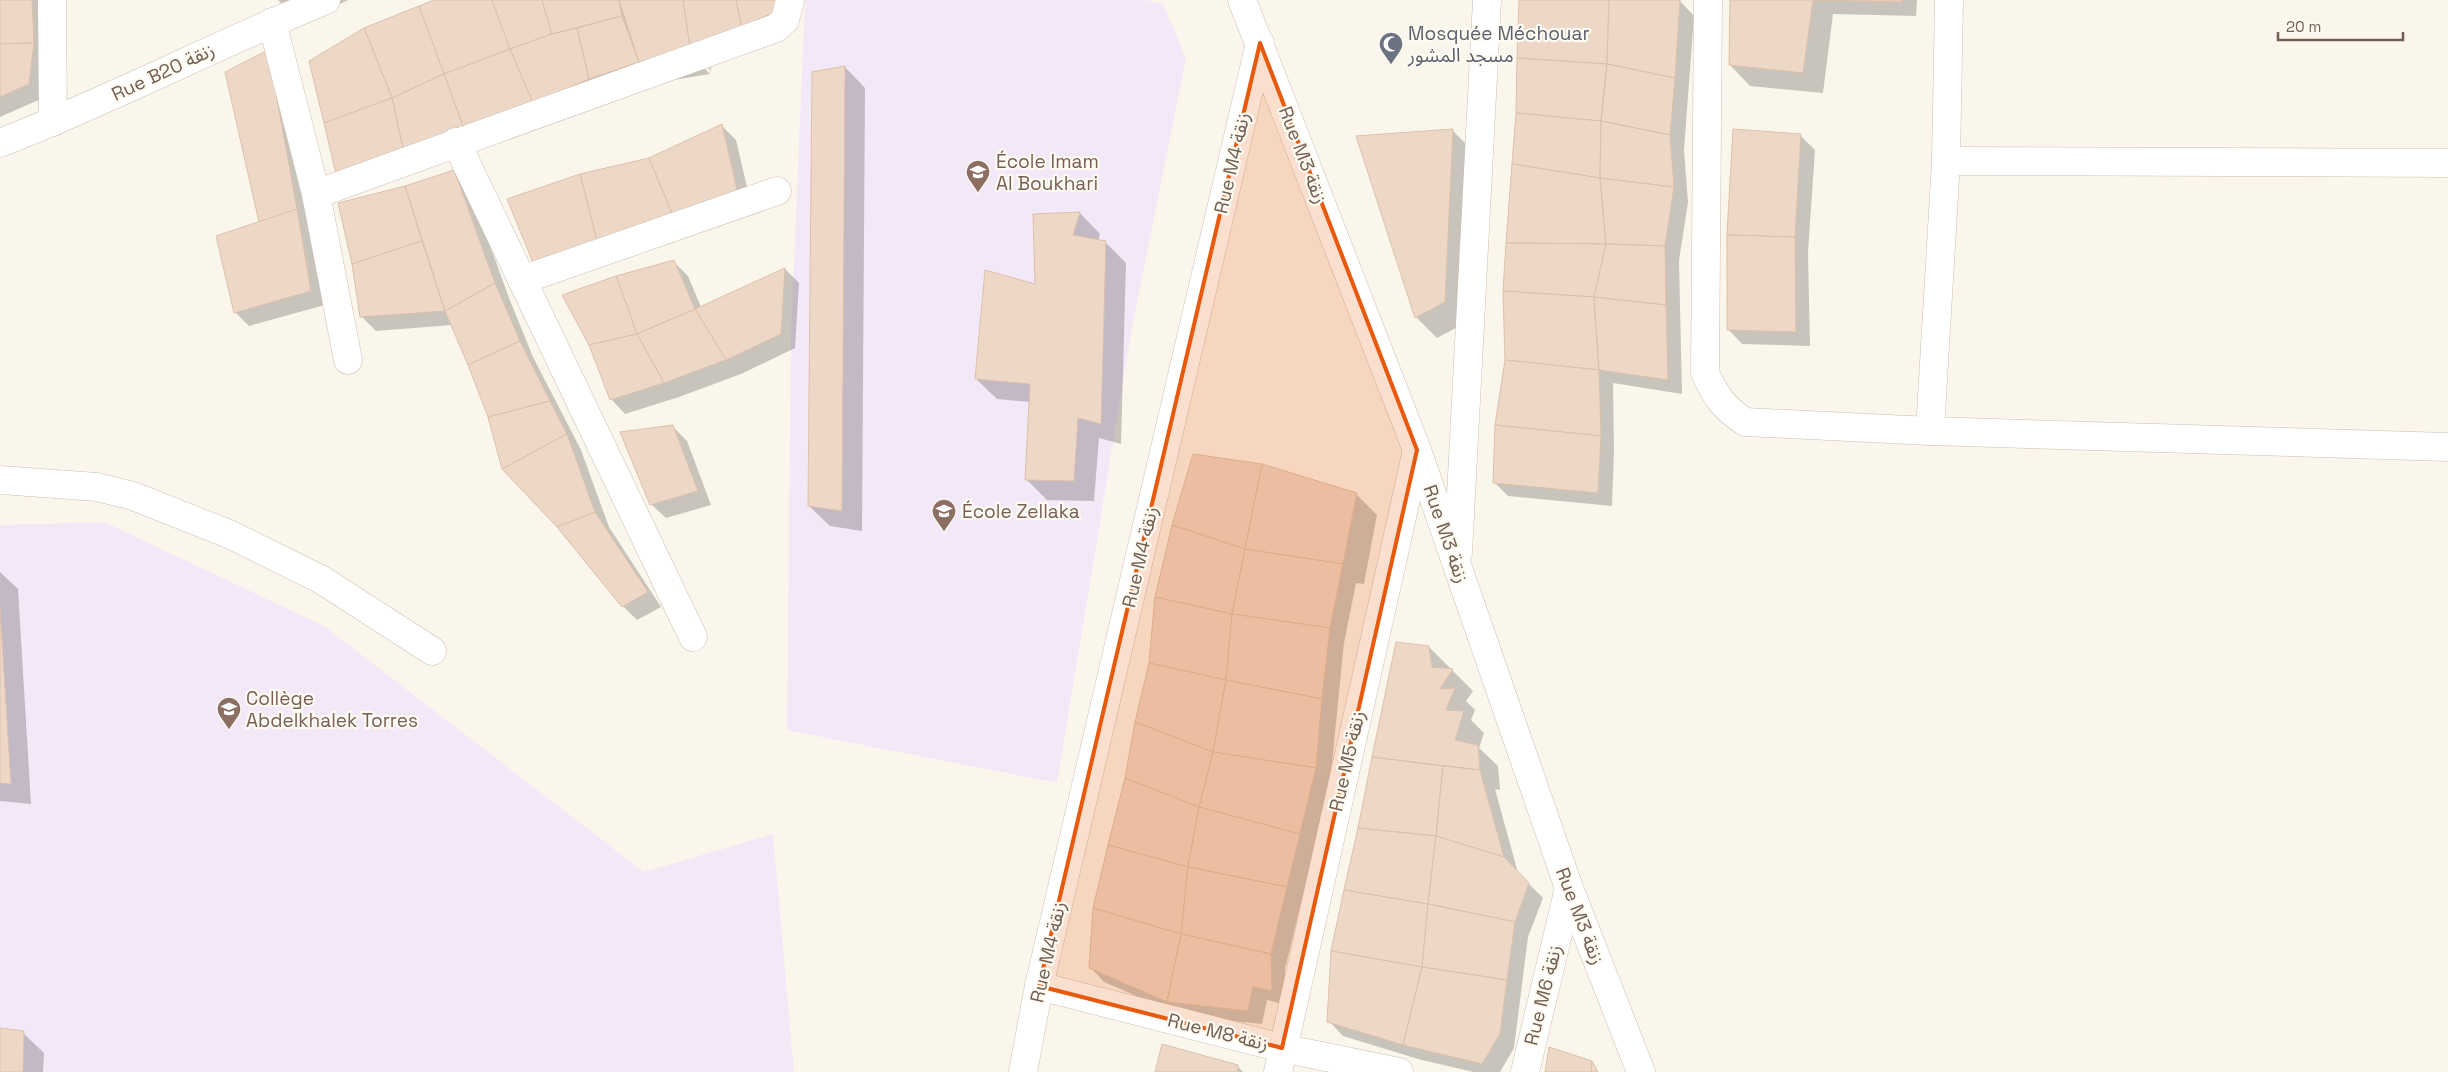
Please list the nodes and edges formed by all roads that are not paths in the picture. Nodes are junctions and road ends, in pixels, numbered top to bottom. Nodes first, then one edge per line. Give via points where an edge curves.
1 (52, 0) edge
2 (326, 0) edge
3 (790, 0) edge
4 (1242, 0) edge
5 (1487, 0) edge
6 (1708, 0) edge
7 (1949, 0) edge
8 (272, 22) junction
9 (1260, 44) junction
10 (53, 122) junction
11 (456, 142) junction
12 (0, 143) edge
13 (1946, 161) junction
14 (2448, 163) edge
15 (777, 191) dead end
16 (316, 194) junction
17 (522, 280) junction
18 (348, 360) dead end
19 (1930, 431) junction
20 (2448, 446) edge
21 (1417, 450) junction
22 (0, 480) edge
23 (1457, 566) junction
24 (693, 637) dead end
25 (432, 651) dead end
26 (1569, 888) junction
27 (1039, 986) junction
28 (1280, 1060) edge
29 (1024, 1072) edge
30 (1399, 1072) edge
31 (1525, 1072) edge
32 (1641, 1072) edge

1 - 10 street
2 - 8 street, Rue B20 زنقة
3 - 11 street via 785,20 776,28
4 - 9 street, Rue M3 زنقة
5 - 23 street
6 - 19 street via 1705,373 1715,395 1745,422
7 - 13 street
8 - 10 street, Rue B20 زنقة
8 - 16 street
9 - 21 street, Rue M3 زنقة
9 - 27 street, Rue M4 زنقة
10 - 12 street, Rue B20 زنقة
11 - 16 street
11 - 17 street
13 - 14 street
13 - 19 street
15 - 17 street
16 - 18 street
17 - 24 street
19 - 20 street
21 - 23 street, Rue M3 زنقة
21 - 28 street, Rue M5 زنقة
22 - 25 street via 97,487 133,496 229,534 322,580
23 - 26 street, Rue M3 زنقة
26 - 31 street, Rue M6 زنقة
26 - 32 street, Rue M3 زنقة
27 - 28 street, Rue M8 زنقة
27 - 29 street, Rue M4 زنقة
28 - 30 street, Rue M8 زنقة

